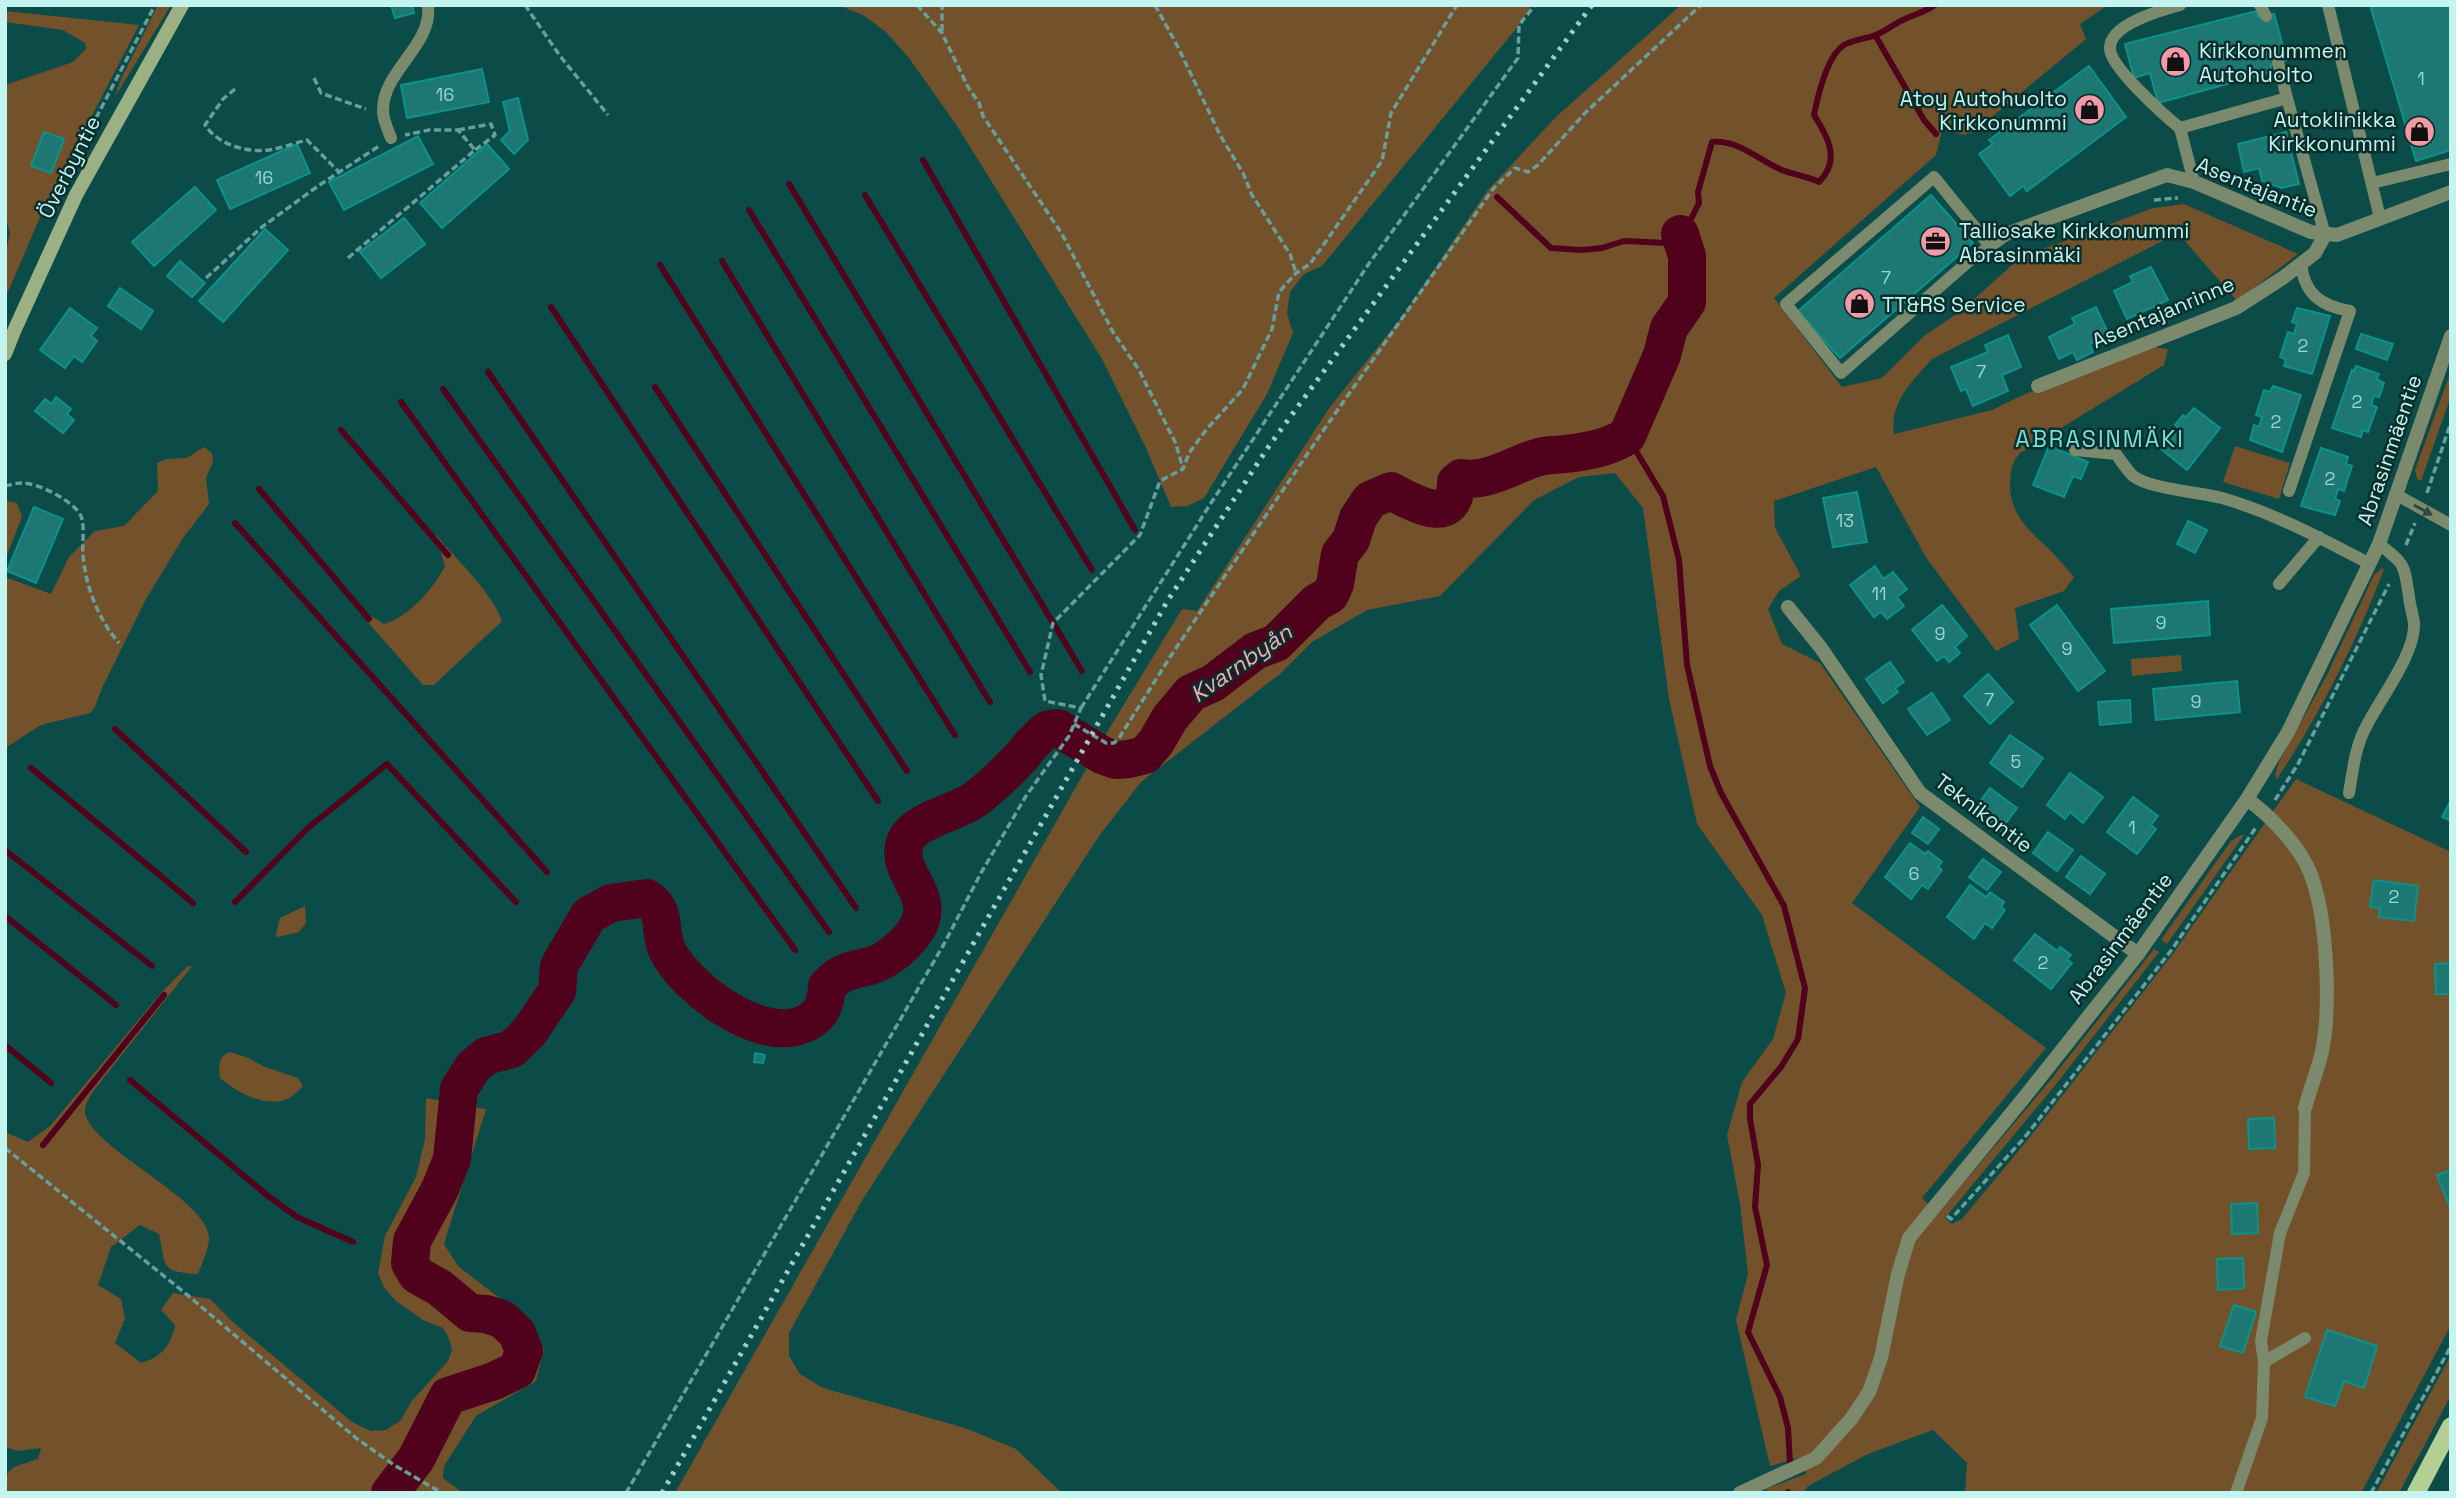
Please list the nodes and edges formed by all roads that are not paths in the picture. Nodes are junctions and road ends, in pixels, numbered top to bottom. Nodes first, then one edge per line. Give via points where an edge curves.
1 (182, 5) edge
2 (428, 5) edge
3 (2180, 5) edge
4 (2328, 5) edge
5 (2278, 62) dead end
6 (2287, 99) junction
7 (2180, 128) junction
8 (391, 138) road end
9 (2451, 164) edge
10 (2194, 182) junction
11 (2372, 183) junction
12 (2451, 192) edge
13 (2380, 218) junction
14 (2009, 233) joint
15 (2325, 235) junction
16 (1990, 246) junction
17 (2301, 263) junction
18 (2451, 336) edge
19 (5, 354) edge
20 (2038, 386) dead end
21 (2075, 450) dead end
22 (2289, 491) dead end
23 (2395, 494) junction
24 (2451, 525) edge
25 (2319, 537) junction
26 (2379, 544) junction
27 (2370, 564) junction
28 (2279, 584) dead end
29 (1788, 607) dead end
30 (2349, 793) dead end
31 (2247, 799) junction
32 (2138, 954) junction
33 (2305, 1108) joint
34 (2305, 1338) dead end
35 (2264, 1362) junction
36 (2451, 1426) edge
37 (1740, 1493) edge
38 (2236, 1493) edge
39 (2416, 1493) edge

1 - 19 street, Överbyntie via 76,195
2 - 8 lane via 426,28 385,93 383,114
3 - 7 lane via 2139,17 2113,38 2110,48 2112,58 2153,106
4 - 11 lane
5 - 6 lane
6 - 7 lane
6 - 15 lane
7 - 10 lane
9 - 11 lane
10 - 14 street, Asentajantie via 2167,175
10 - 15 street, Asentajantie
11 - 13 lane
12 - 13 street, Asentajantie
13 - 15 street, Asentajantie via 2337,235
14 - 16 lane
15 - 17 street, Asentajanrinne via 2315,253
16 - 16 lane via 1841,373 1786,304 1934,177
17 - 20 street, Asentajanrinne via 2236,308
17 - 22 lane via 2313,295 2350,311
18 - 23 street, Abrasinmäentie
21 - 25 lane via 2116,454 2134,476 2222,498
23 -> 24 lane
23 - 26 street, Abrasinmäentie
25 - 27 lane
25 - 28 lane
26 - 27 street, Abrasinmäentie
26 - 30 lane via 2407,572 2413,634 2387,693 2365,727
27 - 31 street, Abrasinmäentie via 2288,732
29 - 32 street, Teknikontie via 1920,793
31 - 32 street, Abrasinmäentie
31 - 33 street via 2291,841 2313,879 2323,929 2327,989 2322,1051
32 - 37 street, Abrasinmäentie via 1909,1238 1869,1392 1816,1458
33 - 35 lane via 2304,1173 2280,1233 2261,1341
34 - 35 lane
35 - 38 lane via 2262,1418
36 - 39 main road

